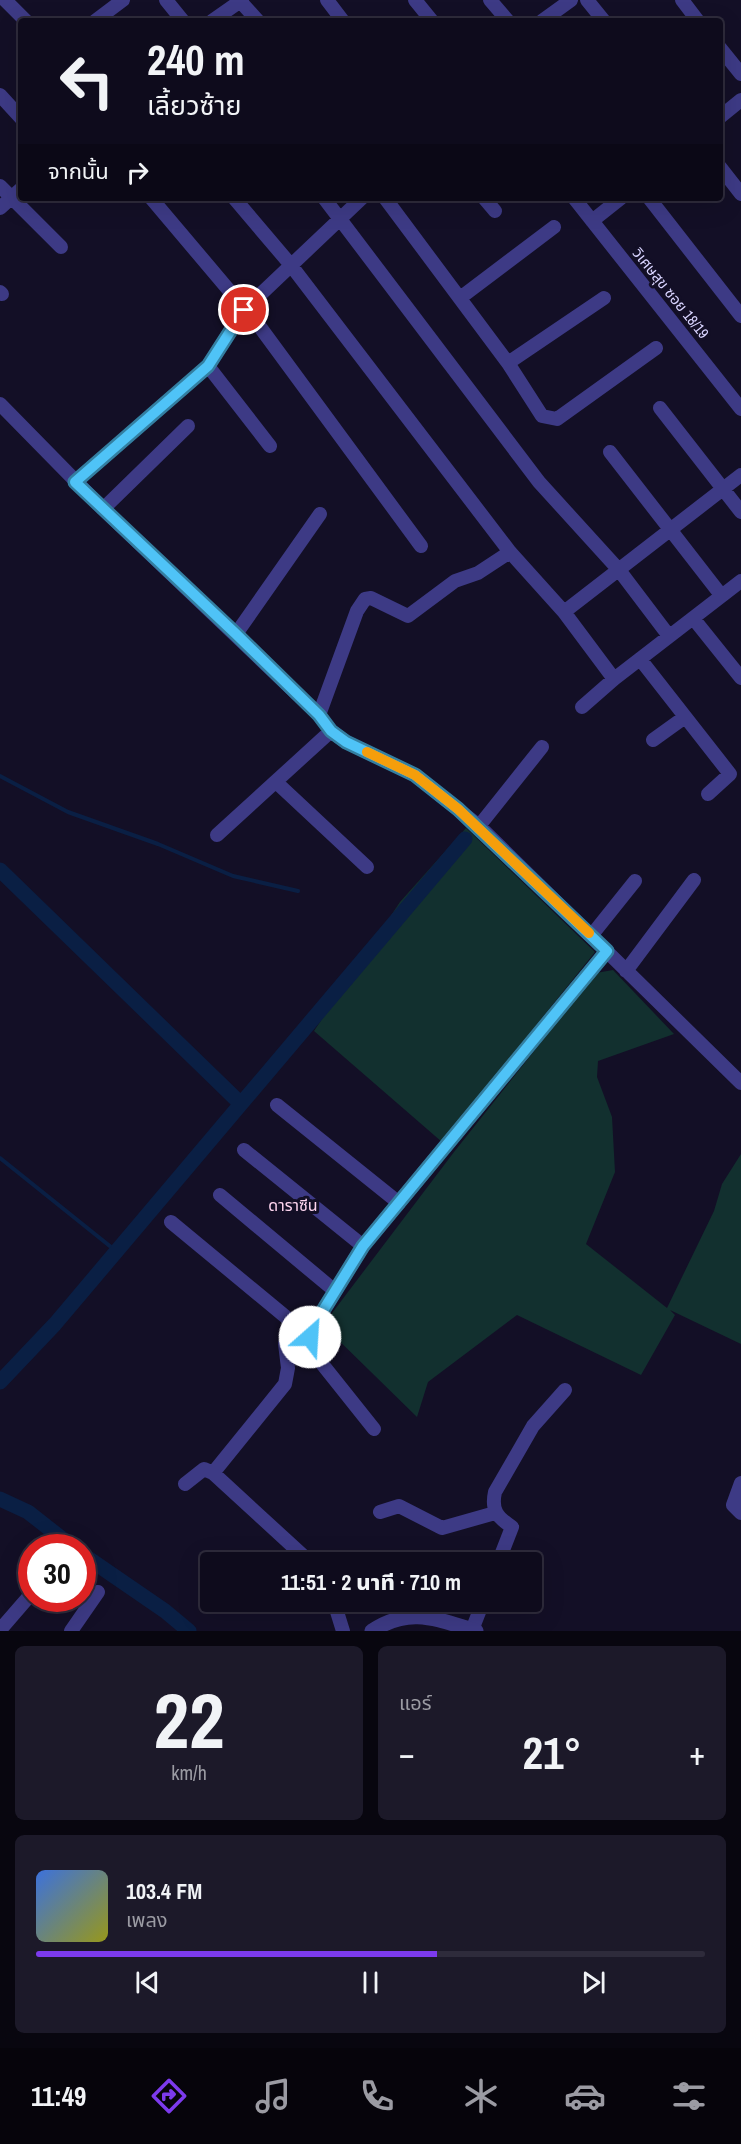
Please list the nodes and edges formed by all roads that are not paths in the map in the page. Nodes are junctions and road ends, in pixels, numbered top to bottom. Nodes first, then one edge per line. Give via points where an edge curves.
1 (5, 0) edge
2 (123, 0) edge
3 (166, 0) edge
4 (327, 0) edge
5 (415, 0) edge
6 (490, 0) edge
7 (571, 0) edge
8 (587, 0) edge
9 (682, 0) edge
10 (241, 1) edge
11 (23, 18) edge
12 (99, 18) edge
13 (181, 18) edge
14 (216, 18) edge
15 (255, 18) edge
16 (341, 18) edge
17 (430, 18) edge
18 (505, 18) edge
19 (546, 18) edge
20 (602, 18) edge
21 (696, 18) edge
22 (723, 52) edge
23 (741, 74) edge
24 (0, 95) edge
25 (741, 100) edge
26 (18, 115) edge
27 (723, 115) edge
28 (723, 171) edge
29 (0, 186) edge
30 (16, 194) edge
31 (741, 194) edge
32 (22, 201) edge
33 (153, 201) edge
34 (237, 201) edge
35 (326, 201) edge
36 (359, 201) edge
37 (387, 201) edge
38 (487, 201) edge
39 (576, 201) edge
40 (617, 201) edge
41 (651, 201) edge
42 (0, 208) edge
43 (495, 211) dead end
44 (341, 219) junction
45 (592, 221) junction
46 (554, 227) dead end
47 (61, 247) dead end
48 (290, 264) junction
49 (460, 298) junction
50 (604, 298) dead end
51 (244, 310) junction
52 (741, 316) edge
53 (656, 348) dead end
54 (508, 363) junction
55 (208, 366) junction
56 (0, 404) edge
57 (660, 408) dead end
58 (741, 409) edge
59 (188, 426) dead end
60 (270, 446) dead end
61 (610, 452) dead end
62 (741, 475) edge
63 (75, 482) junction
64 (723, 490) junction
65 (103, 509) junction
66 (741, 512) edge
67 (320, 514) dead end
68 (670, 530) junction
69 (421, 546) dead end
70 (510, 552) junction
71 (619, 570) junction
72 (741, 581) edge
73 (721, 595) junction
74 (564, 612) junction
75 (693, 618) junction
76 (236, 634) junction
77 (669, 636) junction
78 (640, 659) junction
79 (741, 678) edge
80 (614, 679) junction
81 (582, 707) dead end
82 (319, 715) junction
83 (685, 717) junction
84 (331, 731) junction
85 (653, 740) dead end
86 (542, 747) dead end
87 (276, 782) junction
88 (708, 794) dead end
89 (478, 826) junction
90 (217, 835) dead end
91 (367, 867) dead end
92 (694, 880) dead end
93 (635, 881) dead end
94 (591, 936) junction
95 (607, 951) junction
96 (626, 970) junction
97 (741, 1083) edge
98 (277, 1105) dead end
99 (244, 1150) dead end
100 (220, 1195) dead end
101 (399, 1203) junction
102 (171, 1222) dead end
103 (363, 1246) junction
104 (335, 1291) junction
105 (295, 1324) junction
106 (310, 1337) junction
107 (566, 1390) dead end
108 (374, 1429) dead end
109 (213, 1473) junction
110 (741, 1483) edge
111 (185, 1484) dead end
112 (380, 1512) dead end
113 (495, 1513) junction
114 (741, 1513) edge
115 (299, 1552) edge
116 (502, 1552) edge
117 (98, 1592) dead end
118 (18, 1609) edge
119 (337, 1612) edge
120 (480, 1612) edge
121 (0, 1630) edge
122 (474, 1630) edge
123 (70, 1631) edge
124 (343, 1631) edge
125 (372, 1631) edge

1 - 11 street
2 - 12 street
3 - 13 street
4 - 16 street
5 - 17 street
6 - 18 street
7 - 19 street
8 - 20 street
9 - 21 street
10 - 14 street
10 - 15 street
22 - 23 street
24 - 26 street
25 - 27 street
28 - 31 street
29 - 30 street
30 - 42 street
32 - 47 street
33 - 51 street
34 - 48 street
35 - 44 street
36 - 44 street
37 - 49 street
38 - 43 street
39 - 45 street, วิเศษสุข ซอย 18/19
40 - 45 street
41 - 52 street
44 - 48 street
44 - 71 street via 539,482
45 - 58 street, วิเศษสุข ซอย 18/19
46 - 49 street
48 - 51 street
48 - 70 street
49 - 54 street
50 - 54 street
51 - 55 street
51 - 69 street
53 - 54 street via 557,419 542,416
55 - 60 street
55 - 63 street
56 - 63 street
57 - 64 street
59 - 65 street
61 - 68 street
62 - 64 street
63 - 65 street
64 - 66 street
64 - 68 street
65 - 76 street
67 - 76 street
68 - 71 street
68 - 73 street
70 - 74 street
70 - 82 street via 478,573 455,581 408,616 379,601 365,600 357,611
71 - 74 street
71 - 77 street
72 - 73 street
73 - 75 street
74 - 80 street
75 - 77 street
75 - 79 street
76 - 82 street
77 - 78 street
78 - 80 street
78 - 83 street
80 - 81 street
82 - 84 street
83 - 85 street
83 - 88 street via 730,774
84 - 87 street
84 - 89 street via 415,775
86 - 89 street
87 - 90 street
87 - 91 street
89 - 94 street
92 - 96 street
93 - 94 street
94 - 95 street
95 - 96 street
95 - 101 street
96 - 97 street
98 - 101 street
99 - 103 street
100 - 104 street
101 - 103 street
102 - 105 street
103 - 104 street
104 - 106 street
105 - 106 street
105 - 109 street via 285,1344 285,1384
106 - 108 street via 309,1343 319,1360
107 - 113 street via 533,1426 515,1454 495,1492
109 - 111 street via 204,1469
109 - 115 street
110 - 114 street via 733,1505
112 - 113 street via 399,1506 442,1528
113 - 116 street via 512,1527
117 - 123 street
118 - 121 street
119 - 124 street
120 - 122 street
122 - 125 street via 416,1616 390,1620

